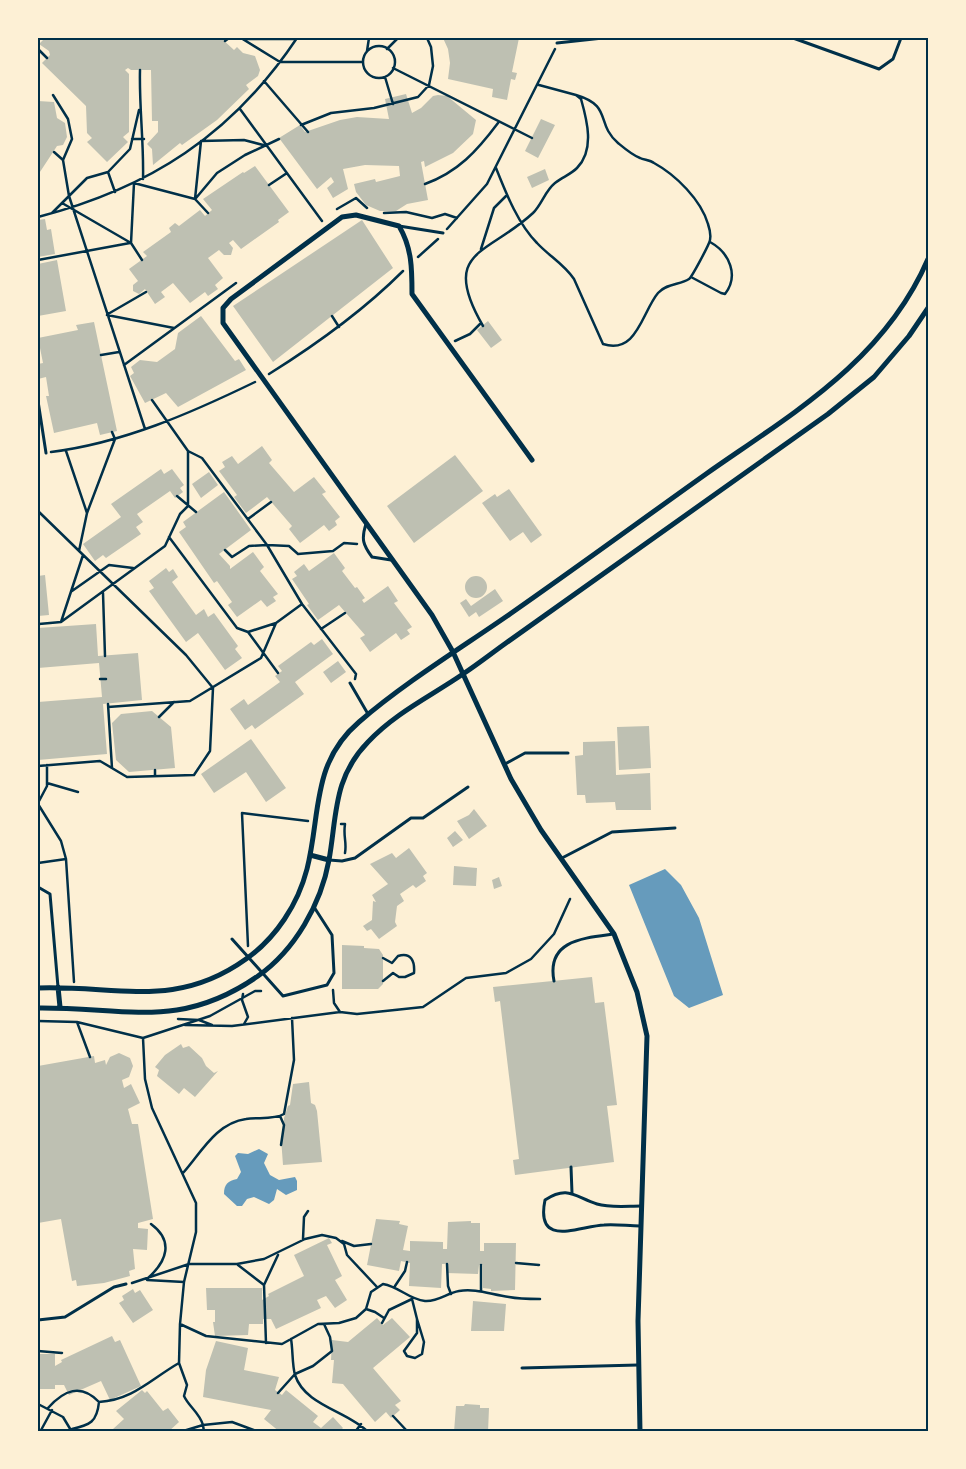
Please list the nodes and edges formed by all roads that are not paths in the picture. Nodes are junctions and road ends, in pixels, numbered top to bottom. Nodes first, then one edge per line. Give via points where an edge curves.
1 (603, 38) edge
2 (794, 38) edge
3 (901, 38) edge
4 (557, 43) road end
5 (398, 226) junction
6 (443, 233) road end
7 (928, 259) edge
8 (928, 308) edge
9 (38, 401) edge
10 (46, 453) road end
11 (532, 460) dead end
12 (366, 524) junction
13 (392, 560) junction
14 (453, 652) junction
15 (463, 674) junction
16 (350, 683) dead end
17 (368, 714) junction
18 (568, 753) dead end
19 (505, 764) junction
20 (468, 787) dead end
21 (675, 828) dead end
22 (310, 855) junction
23 (562, 858) junction
24 (329, 860) junction
25 (38, 886) edge
26 (314, 908) junction
27 (614, 934) junction
28 (232, 939) dead end
29 (248, 958) junction
30 (261, 974) junction
31 (554, 981) dead end
32 (58, 987) junction
33 (38, 988) edge
34 (60, 1007) junction
35 (38, 1008) edge
36 (571, 1167) dead end
37 (572, 1193) junction
38 (641, 1206) junction
39 (640, 1226) junction
40 (126, 1284) road end
41 (38, 1320) edge
42 (638, 1365) junction
43 (522, 1368) dead end
44 (640, 1432) edge

1 - 4 lane
2 - 3 lane via 879,69 893,59
5 - 6 lane
5 - 11 street via 412,262 412,294
5 - 12 street via 356,215 342,217 222,308 222,323
7 - 14 street via 919,281 879,339 818,395 574,570
8 - 15 street via 910,336 874,376 828,414
9 - 10 lane
12 - 13 street
12 - 13 lane via 363,545 372,557
13 - 14 street via 432,615
14 - 15 street
14 - 17 street
15 - 19 street
15 - 24 street via 386,724 367,742 345,773 338,792
16 - 17 lane
17 - 22 street via 343,738 322,777
18 - 19 lane via 525,754
19 - 23 street via 541,830
20 - 24 lane via 423,818 411,818 355,858
21 - 23 lane via 612,832
22 - 24 street
22 - 29 street via 300,888 278,929
23 - 27 street
24 - 26 street
25 - 32 lane via 50,894
26 - 30 street via 294,939
26 - 30 lane via 332,935 334,973 327,985 283,996
27 - 31 lane via 580,938 568,944 556,955 551,967
27 - 38 street via 637,992 647,1036
28 - 29 lane
29 - 30 lane
29 - 32 street via 209,980 169,992
30 - 34 street via 224,997 185,1010 139,1014
32 - 33 street
32 - 34 street
34 - 35 street
36 - 37 lane
37 - 38 lane via 597,1204
37 - 39 lane via 556,1193 545,1200 542,1214 547,1225 557,1231 573,1232 604,1225
38 - 39 street
39 - 42 street
40 - 41 lane via 114,1287 65,1317
42 - 43 lane
42 - 44 street

